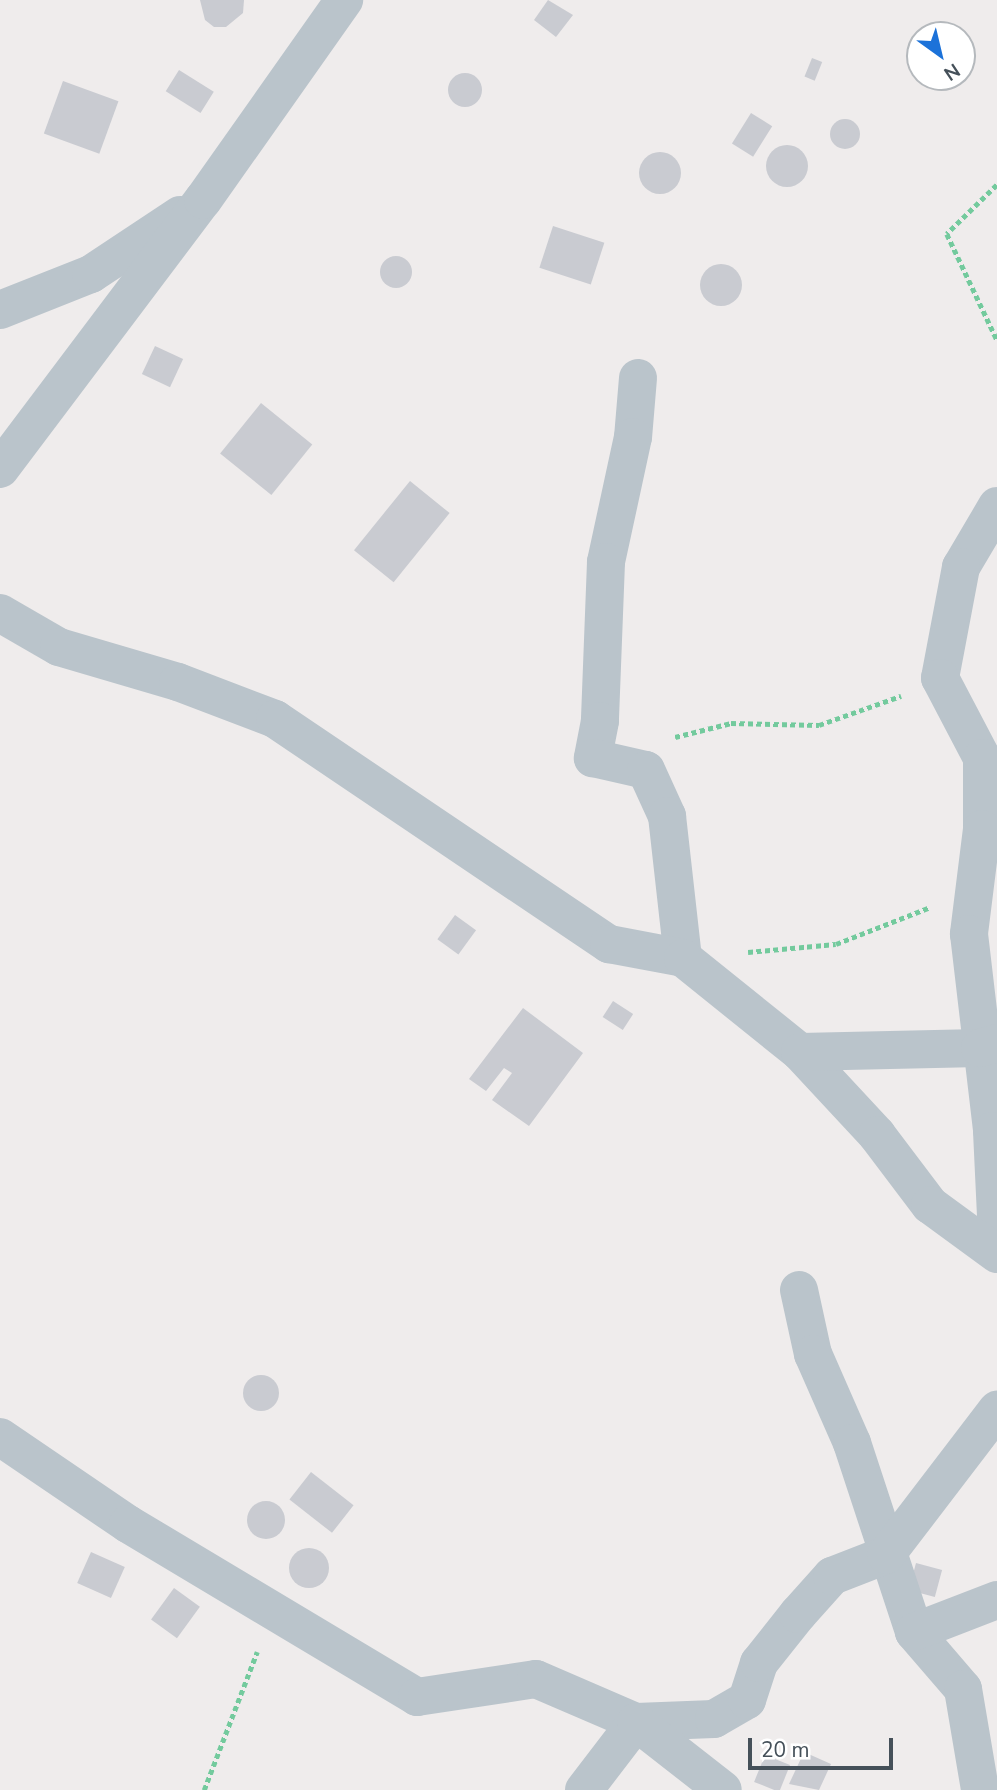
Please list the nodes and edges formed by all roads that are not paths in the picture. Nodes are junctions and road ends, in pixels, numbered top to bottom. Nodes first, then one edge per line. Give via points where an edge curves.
1 (344, 0) edge
2 (203, 200) junction
3 (0, 310) edge
4 (638, 379) dead end
5 (0, 469) edge
6 (997, 506) edge
7 (0, 612) edge
8 (683, 958) junction
9 (989, 1046) edge
10 (800, 1052) junction
11 (997, 1236) edge
12 (997, 1254) edge
13 (799, 1290) dead end
14 (997, 1410) edge
15 (0, 1437) edge
16 (886, 1555) junction
17 (997, 1600) edge
18 (914, 1632) junction
19 (636, 1722) junction
20 (584, 1790) edge
21 (723, 1790) edge
22 (979, 1790) edge

1 - 2 street
2 - 3 street via 91,274
2 - 5 street
4 - 8 street via 633,437 606,562 600,721 593,758 646,770 667,816
6 - 9 street via 961,567 940,678 982,758 969,934
7 - 8 street via 59,647 178,682 275,719 609,944
8 - 10 street
9 - 10 street
9 - 11 street
10 - 12 street via 877,1135 930,1205
13 - 16 street via 813,1354 852,1443
14 - 16 street
15 - 19 street via 128,1524 417,1697 536,1679
16 - 18 street
16 - 19 street via 832,1576 759,1663 747,1700 713,1719
17 - 18 street
18 - 22 street via 964,1689
19 - 20 street
19 - 21 street

